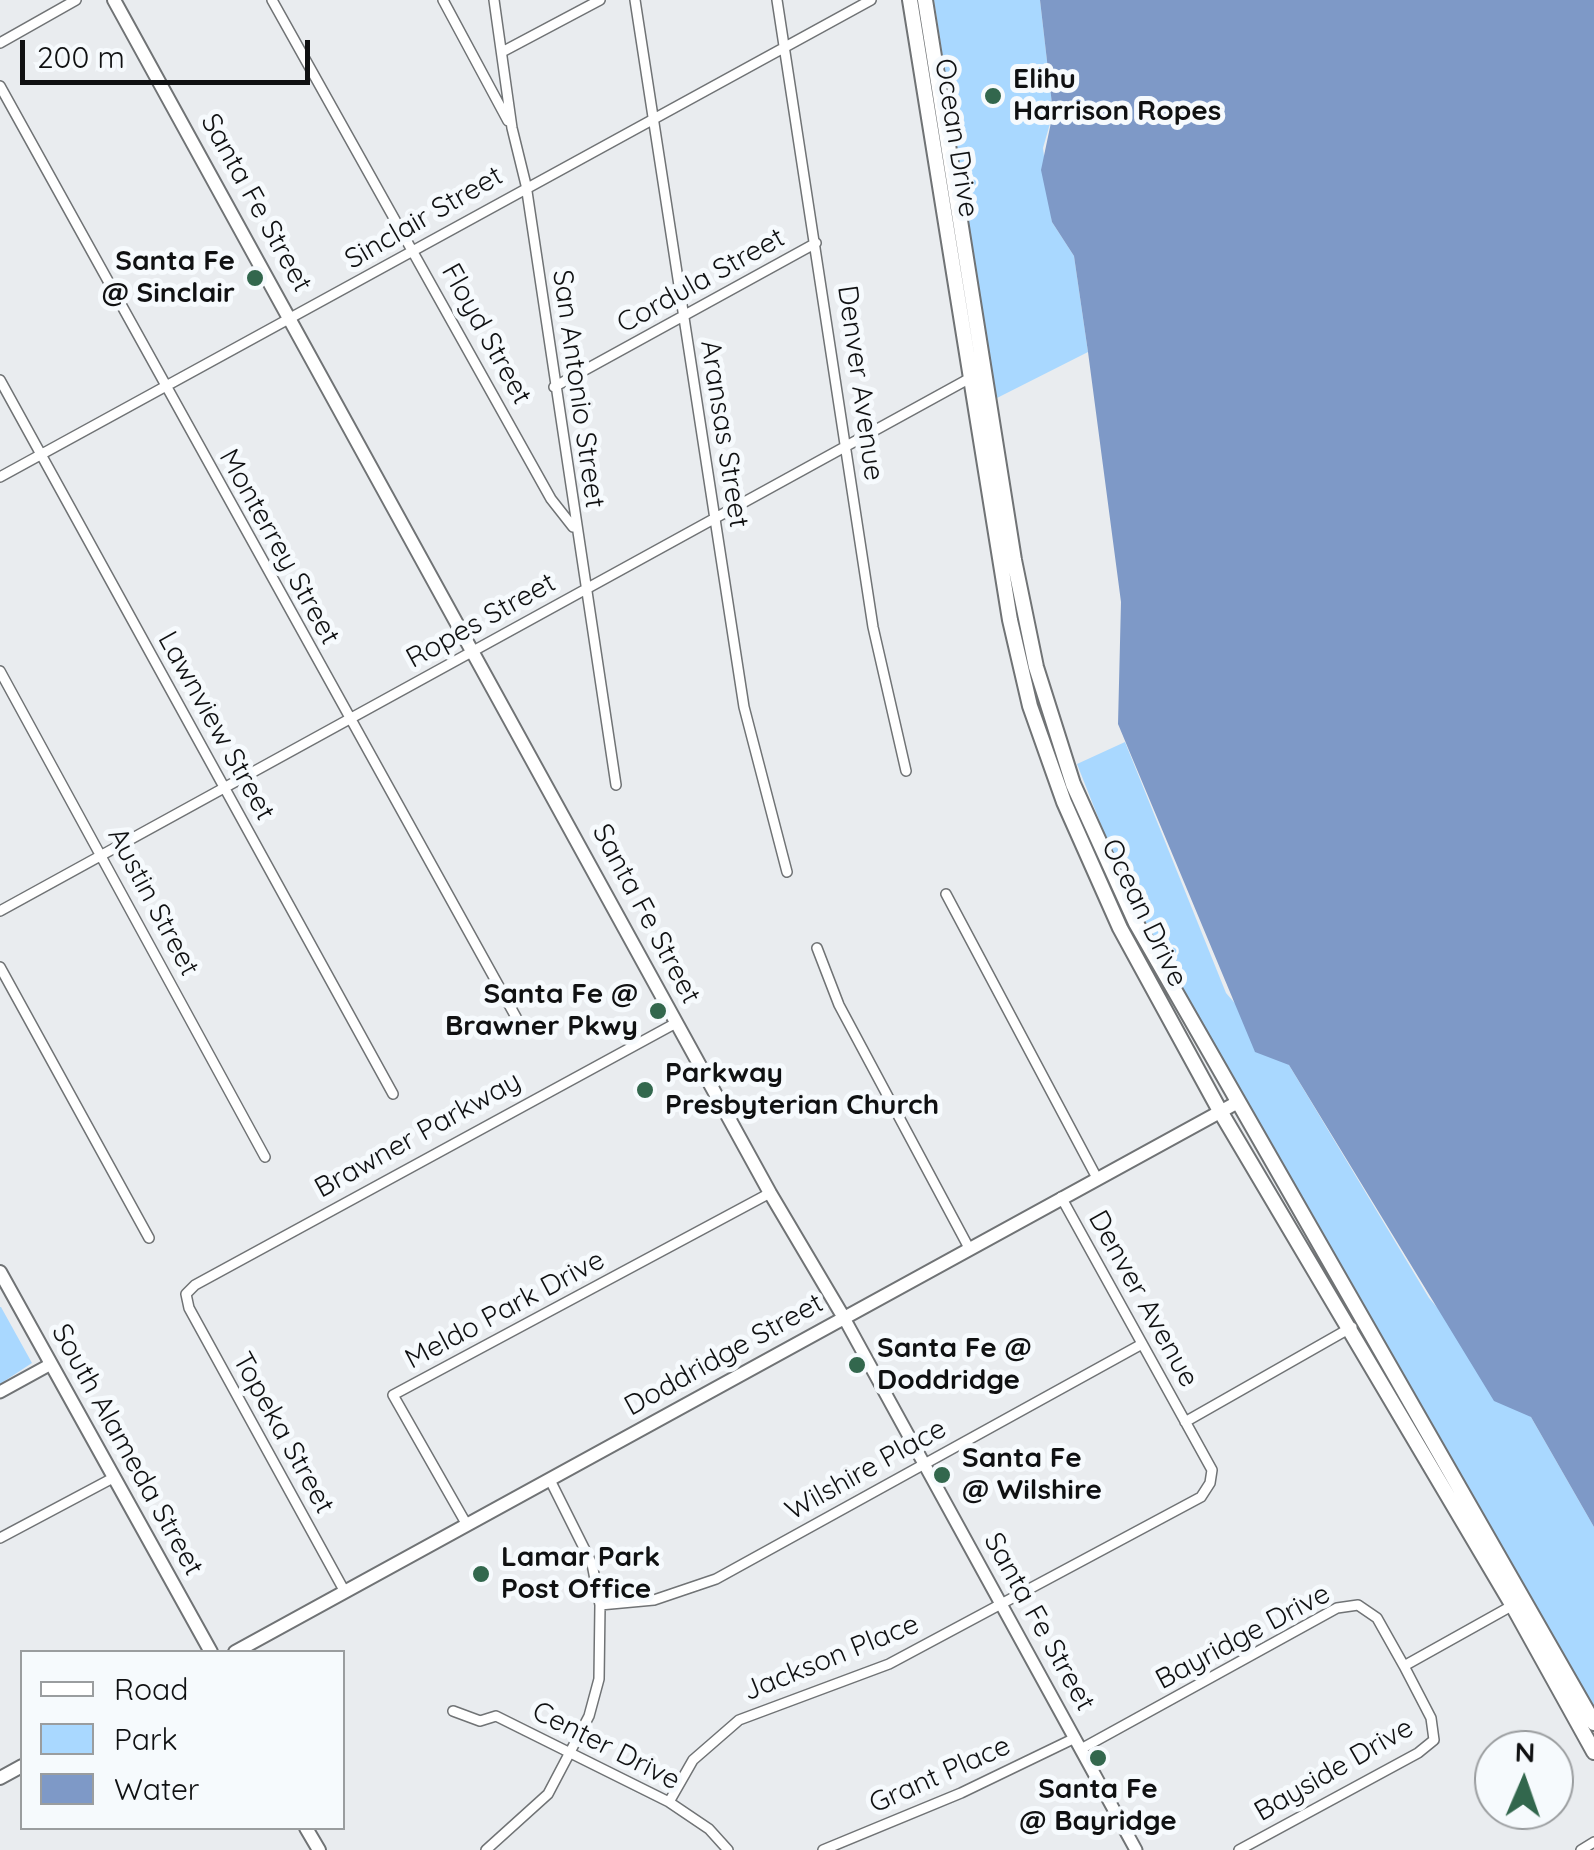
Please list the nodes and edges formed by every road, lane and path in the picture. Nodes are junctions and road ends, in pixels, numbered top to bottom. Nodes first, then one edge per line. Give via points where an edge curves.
1 (76, 0) edge
2 (114, 0) edge
3 (272, 0) edge
4 (443, 0) edge
5 (494, 0) edge
6 (600, 0) edge
7 (636, 0) edge
8 (777, 0) edge
9 (870, 0) edge
10 (910, 0) edge
11 (925, 0) edge
12 (0, 43) edge
13 (924, 44) junction
14 (784, 48) junction
15 (502, 52) junction
16 (0, 86) edge
17 (656, 118) junction
18 (512, 128) junction
19 (952, 169) junction
20 (936, 172) junction
21 (526, 186) junction
22 (816, 242) junction
23 (414, 250) junction
24 (292, 318) junction
25 (684, 318) junction
26 (982, 368) junction
27 (0, 380) edge
28 (968, 380) junction
29 (554, 386) junction
30 (164, 388) junction
31 (847, 446) junction
32 (41, 454) junction
33 (0, 477) edge
34 (997, 507) junction
35 (714, 517) junction
36 (576, 531) junction
37 (584, 589) junction
38 (474, 650) junction
39 (0, 671) edge
40 (349, 720) junction
41 (906, 771) dead end
42 (616, 785) dead end
43 (224, 789) junction
44 (1091, 845) junction
45 (102, 854) junction
46 (787, 872) dead end
47 (946, 894) dead end
48 (0, 911) edge
49 (816, 948) dead end
50 (0, 967) edge
51 (676, 1023) junction
52 (522, 1028) dead end
53 (393, 1094) dead end
54 (1238, 1102) junction
55 (1220, 1111) junction
56 (265, 1156) dead end
57 (1097, 1178) junction
58 (770, 1193) junction
59 (1061, 1197) junction
60 (149, 1238) dead end
61 (969, 1248) junction
62 (0, 1272) edge
63 (186, 1294) joint
64 (6, 1295) edge
65 (844, 1318) junction
66 (1365, 1320) junction
67 (1347, 1329) junction
68 (1142, 1344) junction
69 (51, 1364) junction
70 (0, 1392) edge
71 (1409, 1396) junction
72 (1394, 1407) junction
73 (1185, 1422) junction
74 (1449, 1463) junction
75 (922, 1464) junction
76 (1433, 1472) junction
77 (111, 1479) junction
78 (550, 1480) junction
79 (467, 1526) junction
80 (0, 1538) edge
81 (345, 1592) junction
82 (1519, 1602) junction
83 (600, 1604) junction
84 (1002, 1606) junction
85 (210, 1650) edge
86 (239, 1650) edge
87 (1404, 1666) junction
88 (453, 1711) dead end
89 (1594, 1723) edge
90 (1078, 1744) junction
91 (1594, 1752) edge
92 (572, 1754) junction
93 (669, 1802) junction
94 (1594, 1842) edge
95 (486, 1850) edge
96 (728, 1850) edge
97 (823, 1850) edge
98 (1136, 1850) edge
99 (1239, 1850) edge
100 (1581, 1850) edge

1 - 12 street
2 - 24 main road, Santa Fe Street
3 - 23 street, Floyd Street
4 - 18 street
5 - 15 street, San Antonio Street
6 - 15 street
7 - 17 street, Aransas Street
8 - 14 street, Denver Avenue
9 - 14 street, Sinclair Street
10 - 13 main road, Ocean Drive
11 - 13 main road, Ocean Drive
13 - 19 main road, Ocean Drive
13 - 20 main road, Ocean Drive
14 - 17 street, Sinclair Street
14 - 22 street, Denver Avenue
15 - 18 street, San Antonio Street
16 - 30 street, Monterrey Street
17 - 21 street, Sinclair Street
17 - 25 street, Aransas Street
18 - 21 street, San Antonio Street
19 - 20 main road
19 - 26 main road, Ocean Drive
20 - 28 main road, Ocean Drive
21 - 23 street, Sinclair Street
21 - 29 street, San Antonio Street
22 - 25 street, Cordula Street
22 - 31 street, Denver Avenue
23 - 24 street, Sinclair Street
23 - 36 street, Floyd Street via 551,499
24 - 30 street, Sinclair Street
24 - 38 main road, Santa Fe Street
25 - 29 street, Cordula Street
25 - 35 street, Aransas Street
26 - 28 street, Ropes Street
26 - 34 main road, Ocean Drive
27 - 32 street, Lawnview Street
28 - 31 street, Ropes Street
28 - 34 main road, Ocean Drive
29 - 36 street, San Antonio Street
30 - 32 street, Sinclair Street
30 - 40 street, Monterrey Street
31 - 35 street, Ropes Street
31 - 41 street, Denver Avenue via 873,627
32 - 33 street, Sinclair Street
32 - 43 street, Lawnview Street
34 - 44 main road, Ocean Drive via 1029,669
35 - 37 street, Ropes Street
35 - 46 street, Aransas Street via 744,707
36 - 37 street, San Antonio Street
37 - 38 street, Ropes Street
37 - 42 street, San Antonio Street
38 - 40 street, Ropes Street
38 - 51 main road, Santa Fe Street
39 - 45 street, Austin Street
40 - 43 street, Ropes Street
40 - 52 street, Monterrey Street
43 - 45 street, Ropes Street
43 - 53 street, Lawnview Street
44 - 54 main road, Ocean Drive
44 - 55 main road, Ocean Drive via 1120,928
45 - 48 street, Ropes Street
45 - 56 street, Austin Street
47 - 57 street, Denver Avenue
49 - 61 street
50 - 60 street
51 - 58 main road, Santa Fe Street
51 - 63 street, Brawner Parkway
54 - 55 main road, Doddridge Street
54 - 66 main road, Ocean Drive
55 - 57 main road, Doddridge Street
55 - 67 main road, Ocean Drive
57 - 59 main road, Doddridge Street
58 - 65 main road, Santa Fe Street
58 - 79 street, Meldo Park Drive via 393,1395
59 - 61 main road, Doddridge Street
59 - 68 street, Denver Avenue
61 - 65 main road, Doddridge Street
62 - 64 main road, South Alameda Street
63 - 81 street, Topeka Street
64 - 69 main road, South Alameda Street
65 - 75 street, Santa Fe Street
65 - 78 main road, Doddridge Street
66 - 67 street
66 - 71 main road, Ocean Drive
67 - 72 main road, Ocean Drive
67 - 73 street
68 - 73 street, Denver Avenue
68 - 75 street, Wilshire Place
69 - 70 street
69 - 77 main road, South Alameda Street
71 - 72 main road
71 - 74 main road, Ocean Drive
72 - 76 main road, Ocean Drive
73 - 84 street, Jackson Place via 1212,1470 1201,1497
74 - 76 main road
74 - 82 main road, Ocean Drive
75 - 83 street, Wilshire Place via 716,1579 654,1600
75 - 84 street, Santa Fe Street
76 - 82 main road, Ocean Drive
77 - 80 street
77 - 85 main road, South Alameda Street
78 - 79 main road, Doddridge Street
78 - 83 street via 592,1564
79 - 81 main road, Doddridge Street
81 - 86 main road, Doddridge Street
82 - 87 street
82 - 89 main road, Ocean Drive
82 - 91 main road, Ocean Drive
83 - 92 street via 599,1679
84 - 90 street, Santa Fe Street
84 - 93 street, Jackson Place via 888,1664 740,1720 692,1760
87 - 90 street, Bayridge Drive via 1376,1618 1358,1606 1338,1608
87 - 99 street, Bayside Drive via 1431,1718 1434,1740
88 - 92 street, Center Drive via 480,1722 496,1716
90 - 97 street, Grant Place
90 - 98 street, Santa Fe Street
92 - 93 street, Center Drive
92 - 95 street via 548,1794
93 - 96 street, Center Drive
94 - 100 street

